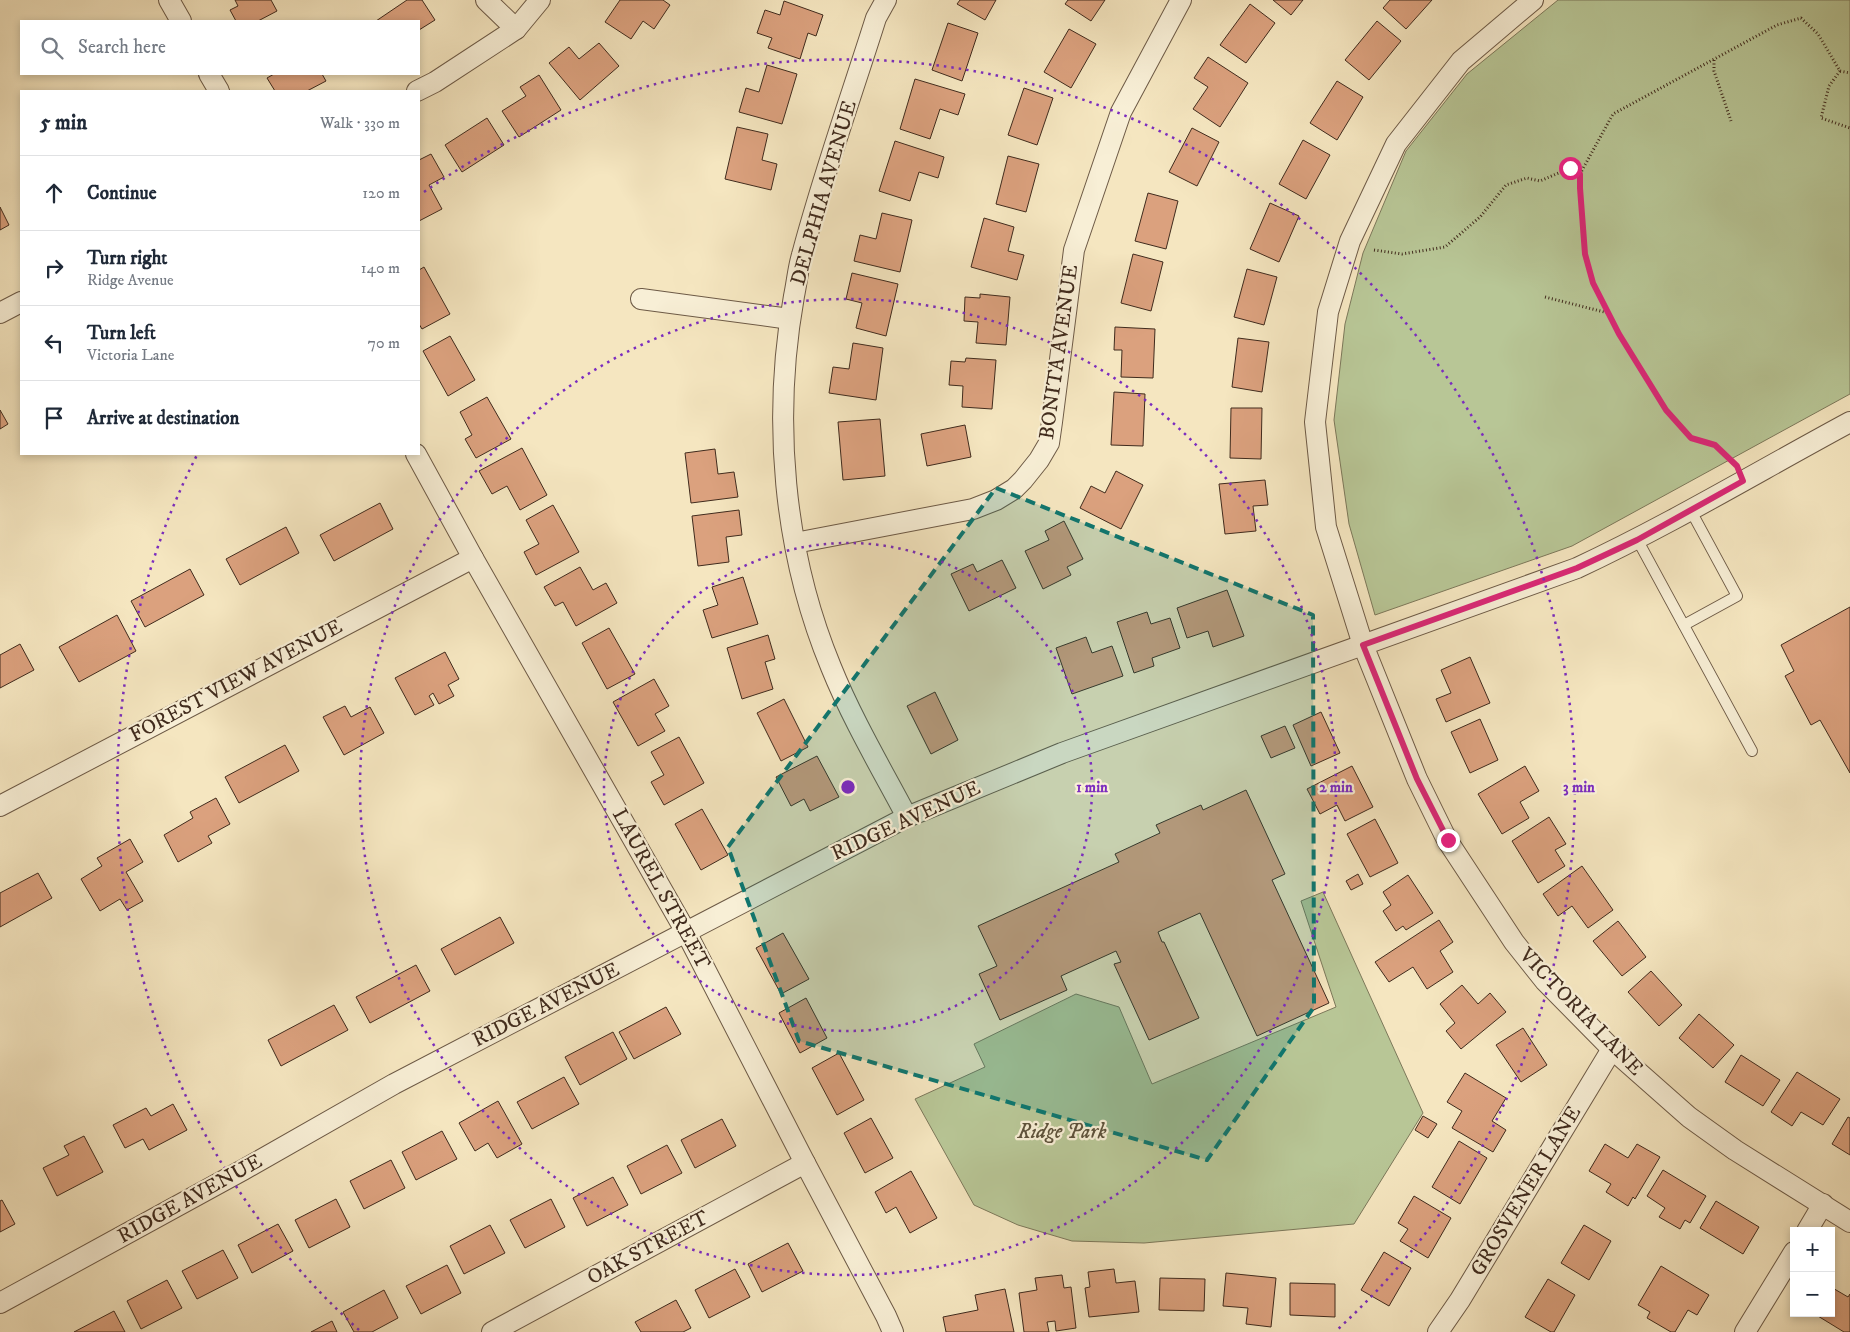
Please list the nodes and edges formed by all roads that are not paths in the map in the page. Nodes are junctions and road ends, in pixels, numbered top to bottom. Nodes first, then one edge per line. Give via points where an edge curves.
1 (169, 0) edge
2 (486, 0) edge
3 (540, 0) edge
4 (886, 0) edge
5 (1181, 0) edge
6 (1533, 0) edge
7 (180, 20) edge
8 (516, 29) junction
9 (210, 75) edge
10 (218, 90) edge
11 (419, 90) edge
12 (641, 299) dead end
13 (20, 303) edge
14 (0, 313) edge
15 (790, 319) junction
16 (1850, 422) edge
17 (417, 455) edge
18 (1691, 511) junction
19 (1637, 540) junction
20 (795, 543) junction
21 (473, 558) junction
22 (1684, 625) junction
23 (1363, 645) junction
24 (1752, 751) dead end
25 (0, 806) edge
26 (906, 817) junction
27 (686, 932) junction
28 (1612, 1049) junction
29 (805, 1164) junction
30 (1823, 1204) junction
31 (1850, 1222) edge
32 (1809, 1227) edge
33 (1790, 1259) edge
34 (0, 1303) edge
35 (492, 1332) edge
36 (893, 1332) edge
37 (1438, 1332) edge
38 (1745, 1332) edge

1 - 7 street
2 - 8 street
3 - 8 street
4 - 15 street, DELPHIA AVENUE via 876,18 801,256
5 - 20 street, BONITA AVENUE via 1120,112 1074,250 1052,422 1048,443 1039,460 1014,489 973,509
6 - 23 street, VICTORIA LANE via 1461,61 1396,144 1350,241 1328,312 1315,422 1326,527
8 - 11 street
9 - 10 street
12 - 15 street
13 - 14 street
15 - 20 street, DELPHIA AVENUE via 785,359 784,456
16 - 18 street, RIDGE AVENUE
17 - 21 street, LAUREL STREET
18 - 19 street, RIDGE AVENUE
18 - 22 lane via 1737,596
19 - 22 lane
19 - 23 street, RIDGE AVENUE via 1577,568
20 - 26 street, DELPHIA AVENUE via 808,601 831,667
21 - 25 street, FOREST VIEW AVENUE
21 - 27 street, LAUREL STREET
22 - 24 lane
23 - 26 street, RIDGE AVENUE via 1062,753
23 - 28 street, VICTORIA LANE via 1417,779 1448,840 1514,942 1545,981
26 - 27 street, RIDGE AVENUE
27 - 29 street, LAUREL STREET
27 - 34 street, RIDGE AVENUE via 394,1084
28 - 30 street, VICTORIA LANE via 1689,1117 1735,1150
28 - 37 street, GROSVENER LANE
29 - 35 street, OAK STREET
29 - 36 street, LAUREL STREET
30 - 31 street, VICTORIA LANE
30 - 32 street
33 - 38 street

